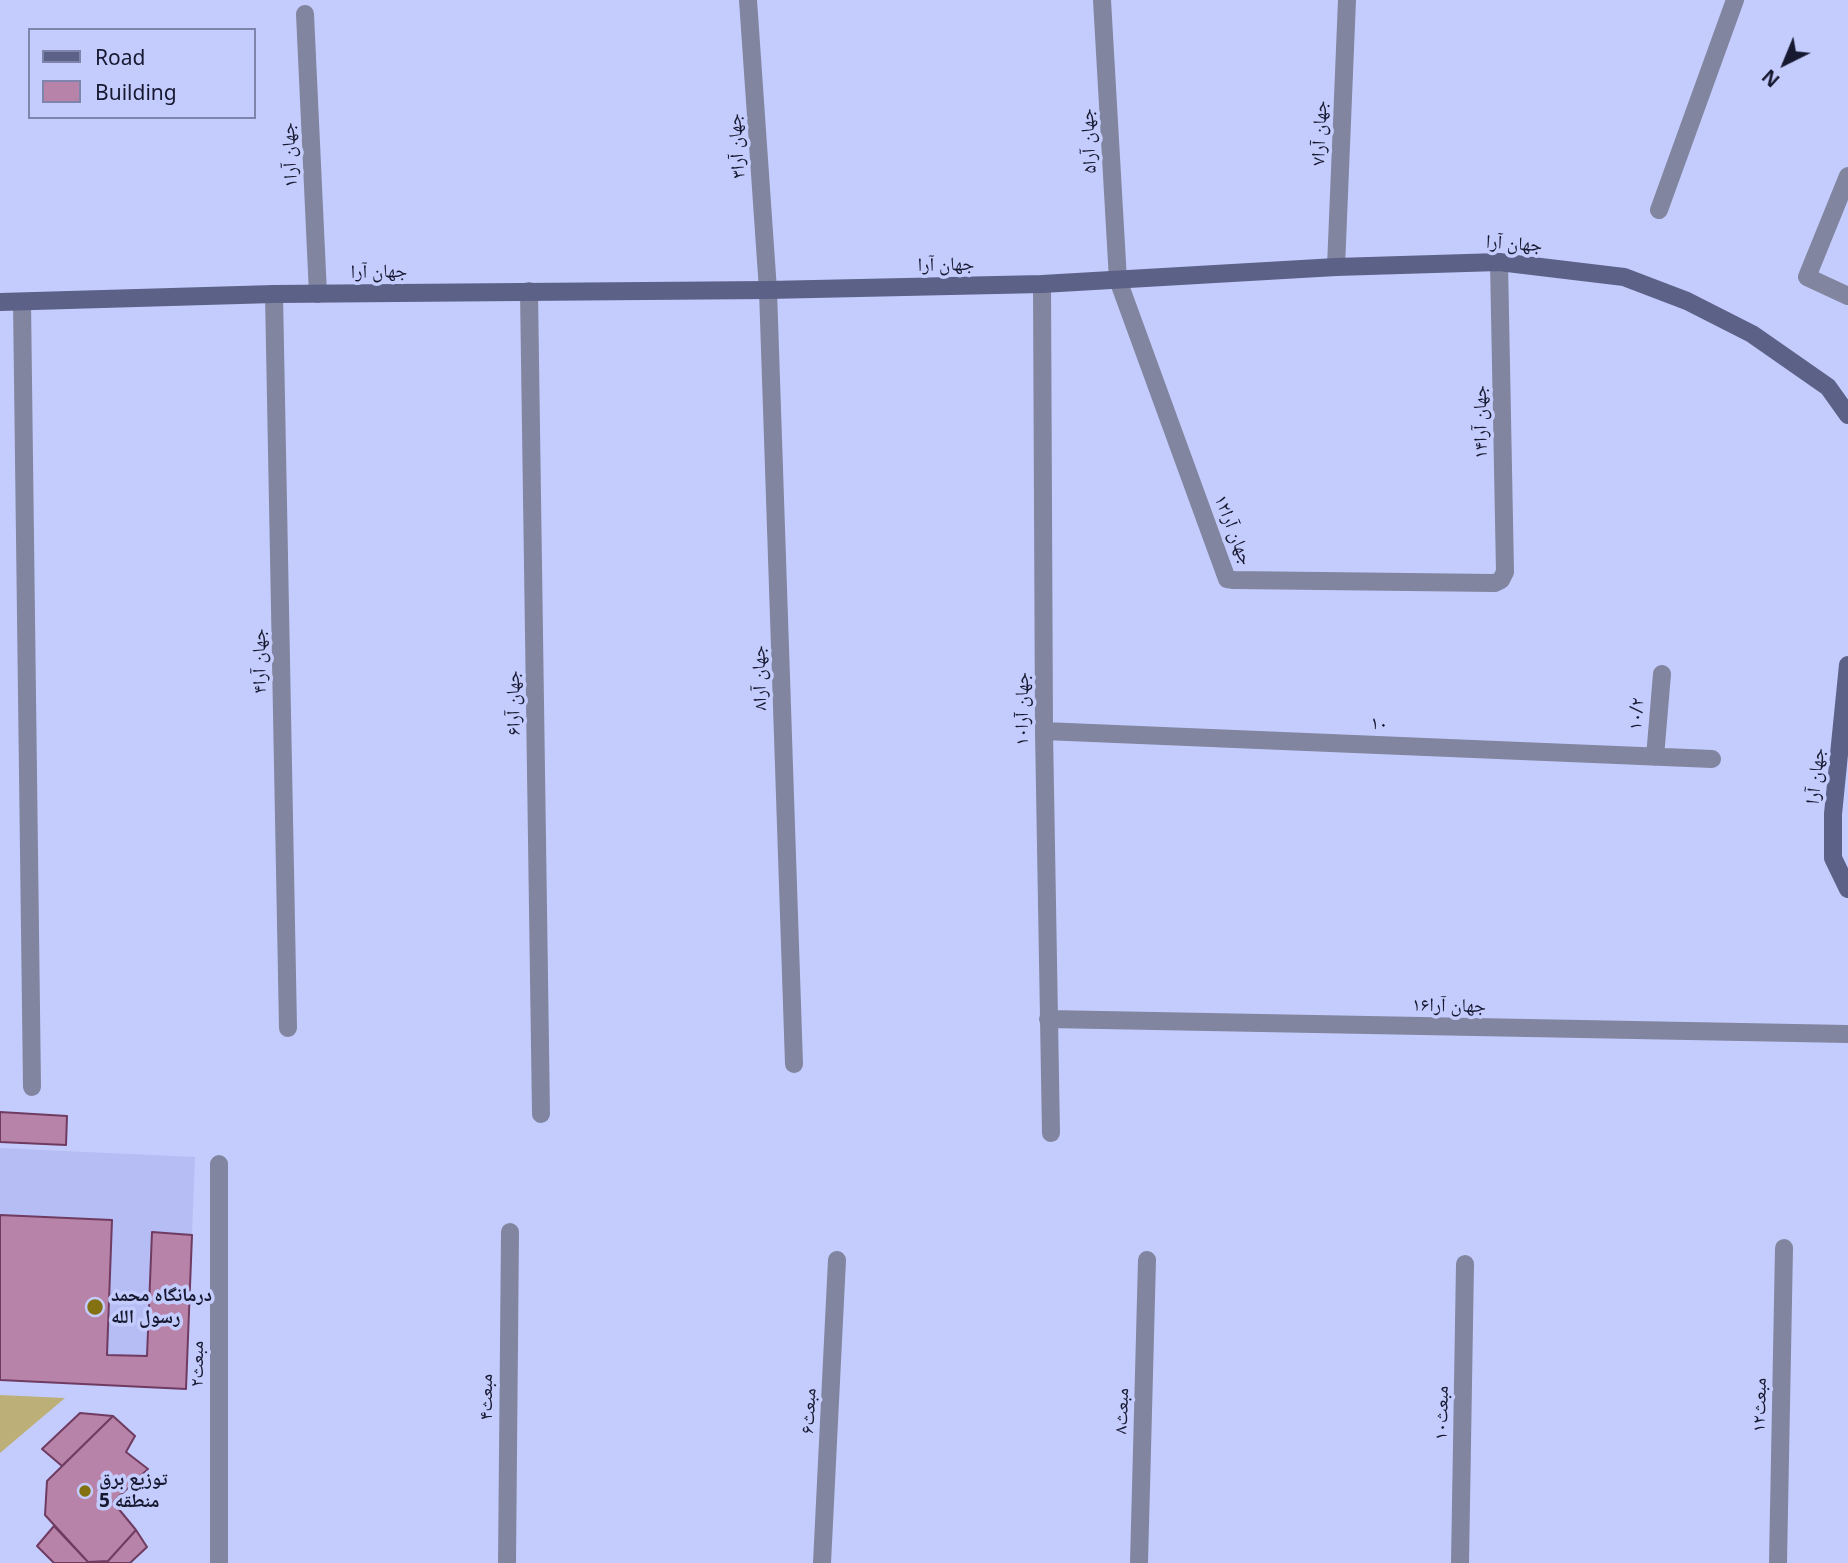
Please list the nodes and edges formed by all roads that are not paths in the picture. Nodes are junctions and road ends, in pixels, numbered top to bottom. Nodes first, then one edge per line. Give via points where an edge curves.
1 (748, 0) edge
2 (1102, 0) edge
3 (1347, 0) edge
4 (1735, 0) edge
5 (305, 14) dead end
6 (1848, 176) edge
7 (1659, 210) dead end
8 (1500, 262) junction
9 (1336, 267) junction
10 (1118, 280) junction
11 (1042, 284) junction
12 (768, 290) junction
13 (529, 291) junction
14 (318, 293) junction
15 (274, 294) junction
16 (1848, 296) edge
17 (0, 302) edge
18 (22, 302) junction
19 (1848, 415) edge
20 (1501, 580) joint
21 (1848, 665) edge
22 (1662, 674) dead end
23 (1044, 731) junction
24 (1655, 757) junction
25 (1712, 759) dead end
26 (1848, 889) edge
27 (1048, 1020) junction
28 (288, 1028) dead end
29 (1848, 1034) edge
30 (794, 1064) dead end
31 (33, 1087) dead end
32 (541, 1115) dead end
33 (1051, 1133) dead end
34 (219, 1164) dead end
35 (510, 1232) dead end
36 (1784, 1248) dead end
37 (837, 1260) dead end
38 (1147, 1260) dead end
39 (1465, 1264) dead end
40 (219, 1563) edge
41 (507, 1563) edge
42 (822, 1563) edge
43 (1139, 1563) edge
44 (1460, 1563) edge
45 (1778, 1563) edge

1 - 12 street, جهان آرا۳
2 - 10 street, جهان آرا۵
3 - 9 street, جهان آرا۷
4 - 7 street
5 - 14 street, جهان آرا۱
6 - 16 street via 1807,276
8 - 9 street, جهان آرا
8 - 19 street, جهان آرا via 1624,277 1687,301 1752,334 1828,387
8 - 20 street, جهان آرا۱۴ via 1505,572
9 - 10 street, جهان آرا
10 - 11 street, جهان آرا
10 - 20 street, جهان آرا۱۲ via 1227,579
11 - 12 street, جهان آرا
11 - 23 street, جهان آرا۱۰
12 - 13 street, جهان آرا
12 - 30 street, جهان آرا۸
13 - 14 street, جهان آرا
13 - 32 street, جهان آرا۶
14 - 15 street, جهان آرا
15 - 18 street, جهان آرا
15 - 28 street, جهان آرا۴
17 - 18 street, جهان آرا
18 - 31 street
21 - 26 street, جهان آرا via 1833,814 1833,858
22 - 24 street, ۱۰/۲
23 - 24 street, ۱۰
23 - 27 street, جهان آرا۱۰
24 - 25 street, ۱۰
27 - 29 street, جهان آرا۱۶
27 - 33 street, جهان آرا۱۰
34 - 40 street, مبعث۲
35 - 41 street, مبعث۴
36 - 45 street, مبعث۱۲
37 - 42 street, مبعث۶
38 - 43 street, مبعث۸
39 - 44 street, مبعث۱۰

